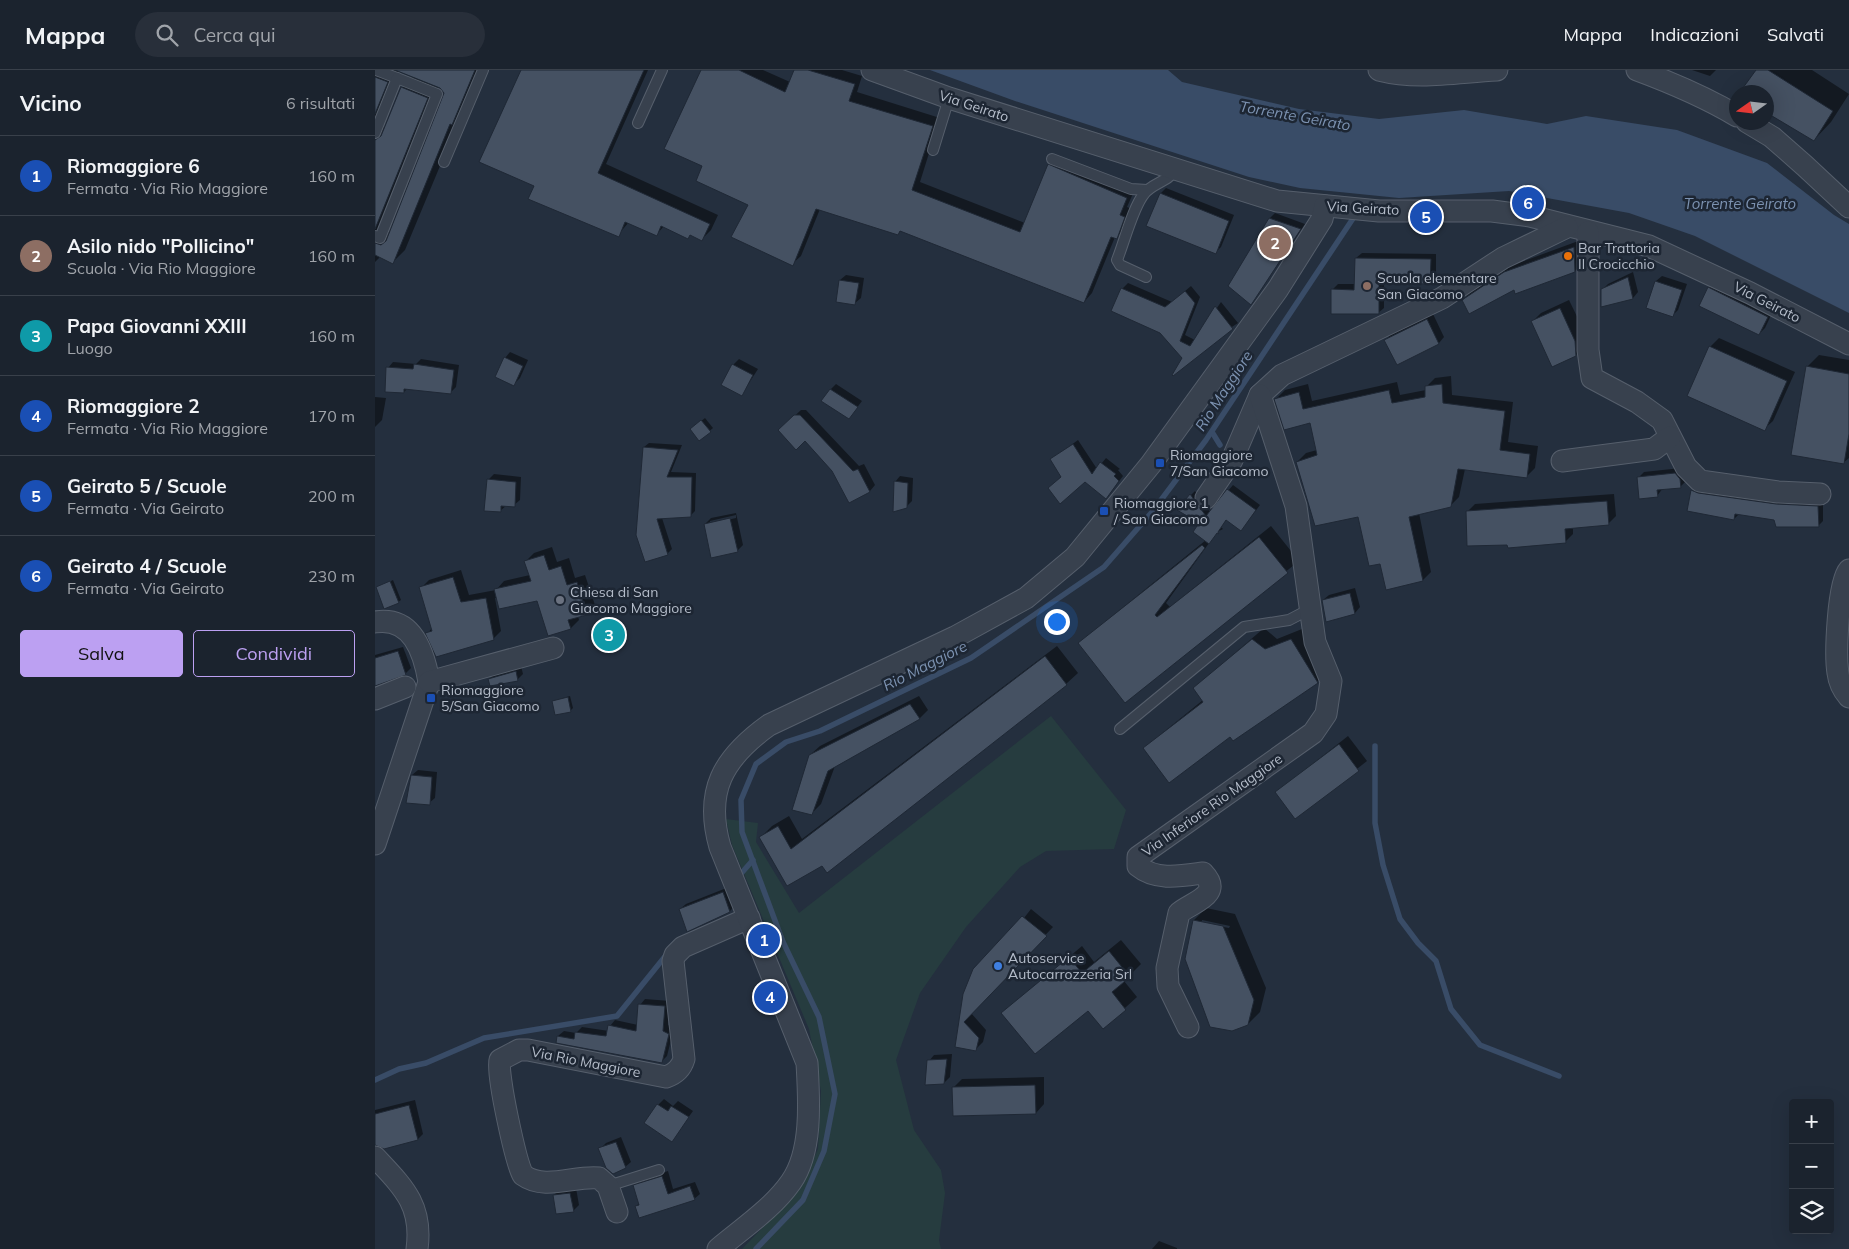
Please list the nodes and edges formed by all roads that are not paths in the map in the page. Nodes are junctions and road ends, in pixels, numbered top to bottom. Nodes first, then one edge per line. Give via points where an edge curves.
1 (376, 70) edge
2 (483, 70) edge
3 (662, 70) edge
4 (872, 70) edge
5 (1379, 70) edge
6 (1497, 70) edge
7 (1637, 70) edge
8 (397, 78) junction
9 (949, 98) junction
10 (1729, 112) edge
11 (638, 123) dead end
12 (1760, 130) edge
13 (375, 133) edge
14 (933, 150) dead end
15 (1053, 159) dead end
16 (444, 162) dead end
17 (1175, 170) junction
18 (1147, 190) junction
19 (1330, 207) junction
20 (1849, 207) edge
21 (1567, 227) junction
22 (1588, 232) junction
23 (375, 236) edge
24 (1147, 277) dead end
25 (1849, 344) edge
26 (1260, 395) junction
27 (1670, 437) junction
28 (1562, 461) dead end
29 (1820, 494) dead end
30 (1206, 498) dead end
31 (1849, 570) edge
32 (1310, 609) junction
33 (375, 622) edge
34 (553, 648) dead end
35 (429, 682) junction
36 (405, 687) dead end
37 (1849, 697) edge
38 (375, 699) edge
39 (1120, 729) dead end
40 (375, 844) edge
41 (749, 918) junction
42 (1187, 1027) dead end
43 (375, 1158) edge
44 (659, 1170) dead end
45 (608, 1186) junction
46 (617, 1212) dead end
47 (417, 1249) edge
48 (719, 1249) edge

1 - 8 lane
2 - 16 lane
3 - 11 lane
4 - 9 street, Via Geirato
5 - 6 street via 1426,76
7 - 10 street via 1670,82
8 - 13 lane
8 - 23 lane via 437,94 380,238
9 - 14 lane
9 - 17 street, Via Geirato
12 - 20 street
15 - 18 lane via 1131,189
17 - 18 lane
17 - 19 street, Via Geirato via 1277,201
18 - 24 lane via 1142,195 1117,260 1120,265
19 - 21 street, Via Geirato via 1379,211 1492,211 1530,216
19 - 41 street via 1278,289 1151,464 1075,557 1018,602 955,636 769,725 754,736 730,763 719,779 715,794 716,834
21 - 22 street, Via Geirato
21 - 26 street via 1503,258 1442,298 1282,375
22 - 25 street, Via Geirato via 1649,246
22 - 27 street via 1588,350 1592,378 1637,402 1662,420
26 - 30 street via 1232,460
26 - 32 street, Via Inferiore Rio Maggiore via 1296,506
27 - 28 street via 1654,449
27 - 29 street via 1686,466 1700,481 1778,492
31 - 37 street via 1843,581 1837,658 1841,683
32 - 39 lane via 1289,620 1244,627
32 - 42 street, Via Inferiore Rio Maggiore via 1315,642 1331,681 1326,714 1313,733 1138,857 1138,866 1147,873 1176,877 1203,873 1209,879 1210,888 1205,897 1179,913 1167,968 1168,986
33 - 35 street via 390,621 406,629 421,650
34 - 35 street
35 - 40 street
36 - 38 street
41 - 45 street, Via Rio Maggiore via 683,947 675,955 673,961 684,1059 671,1075 665,1077 528,1050 519,1050 500,1060 498,1065 523,1175 529,1180 547,1182 595,1178
41 - 48 street via 807,1063 808,1128 802,1158 792,1181 771,1204
43 - 47 street via 412,1201 419,1224
44 - 45 lane
45 - 46 street

